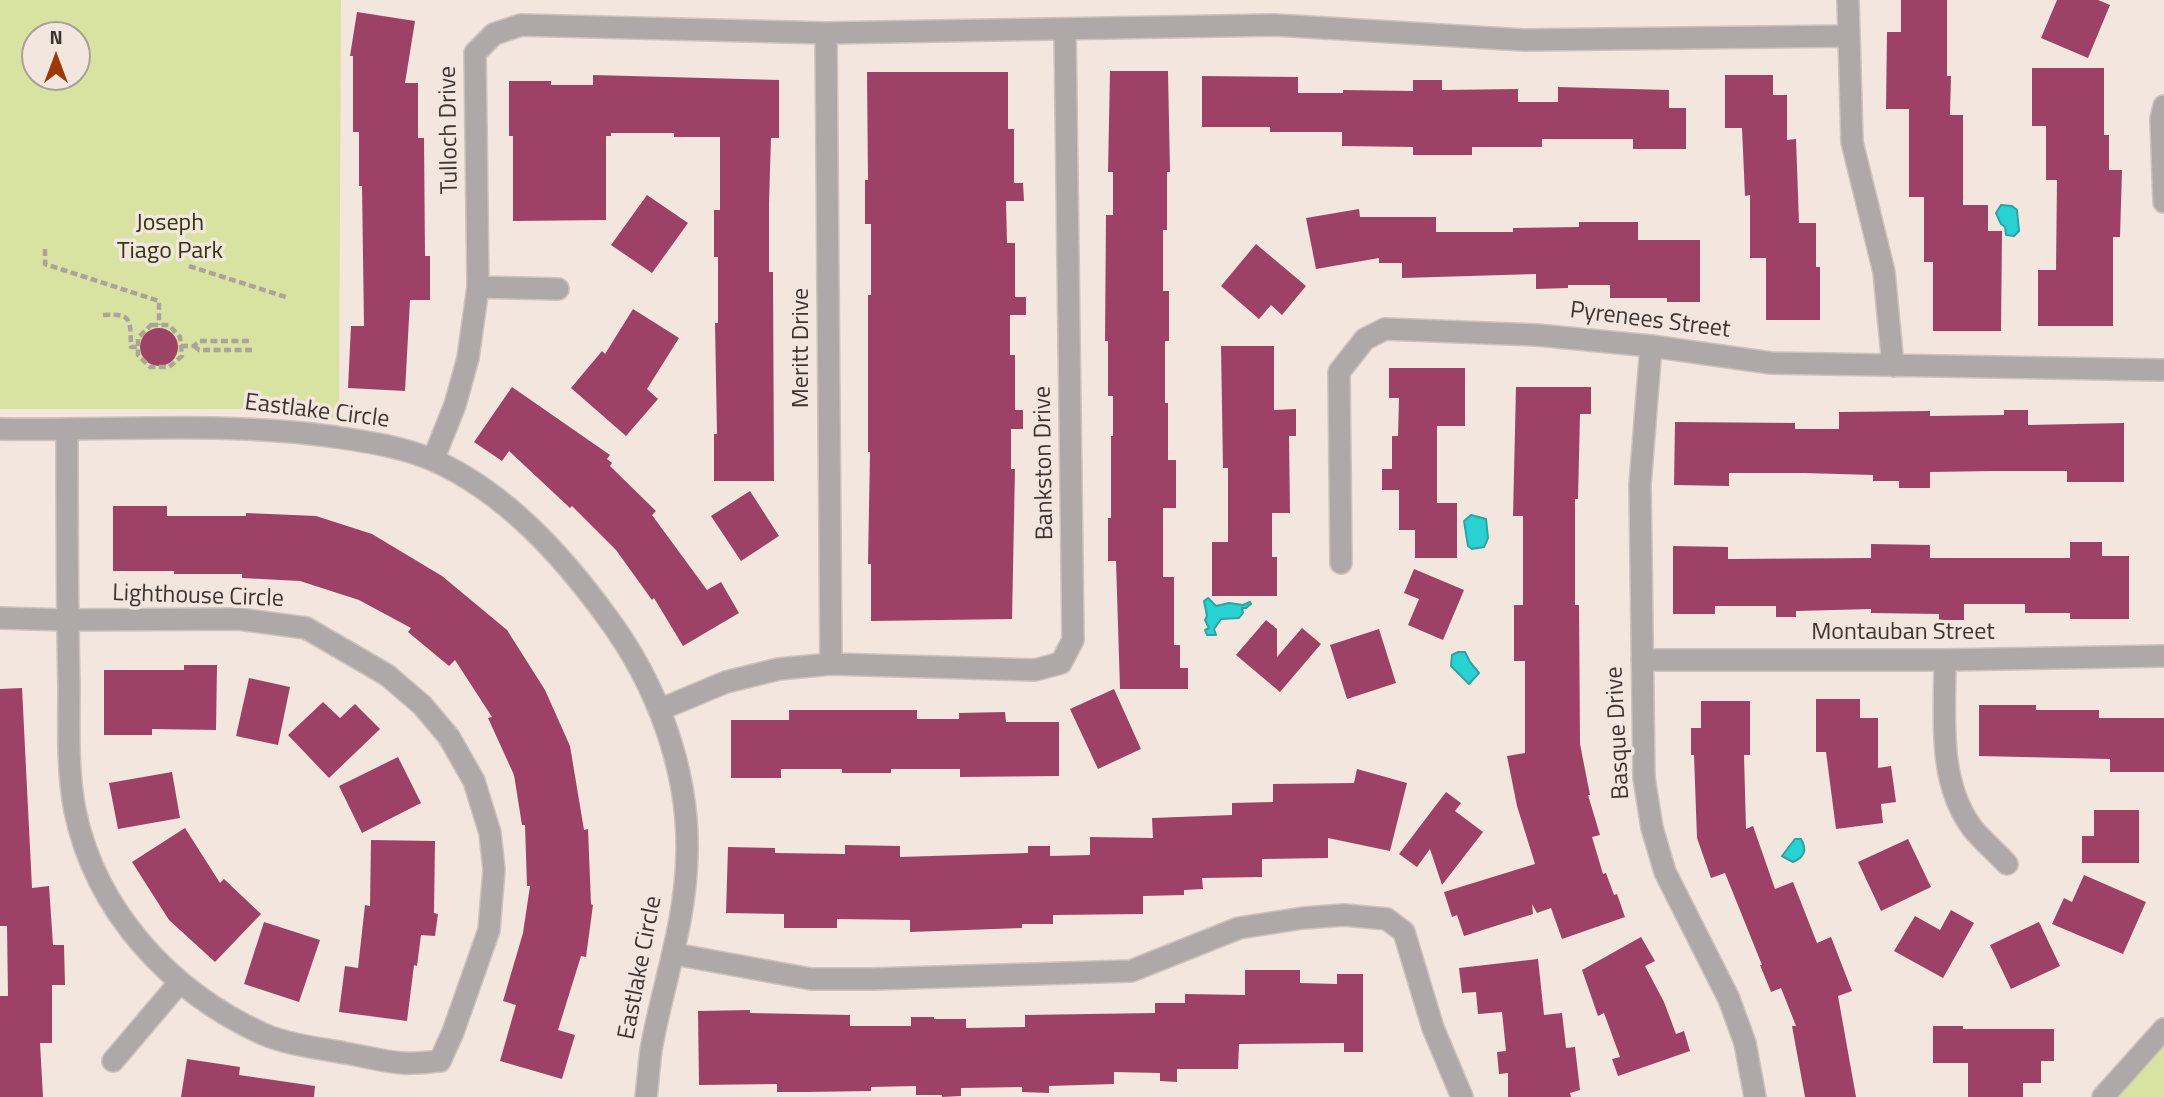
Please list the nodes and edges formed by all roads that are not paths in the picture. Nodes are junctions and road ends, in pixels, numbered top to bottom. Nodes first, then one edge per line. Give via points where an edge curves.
1 (1848, 0) edge
2 (1065, 29) junction
3 (826, 33) junction
4 (1848, 36) junction
5 (2164, 106) edge
6 (2164, 202) edge
7 (478, 288) junction
8 (558, 289) dead end
9 (1651, 346) junction
10 (1893, 366) junction
11 (2164, 370) edge
12 (0, 429) edge
13 (67, 430) junction
14 (433, 460) junction
15 (1341, 564) dead end
16 (0, 618) edge
17 (67, 621) junction
18 (2164, 656) edge
19 (1642, 660) junction
20 (1945, 660) junction
21 (831, 664) junction
22 (659, 710) junction
23 (2007, 864) dead end
24 (674, 954) junction
25 (180, 982) junction
26 (2164, 1029) edge
27 (113, 1060) dead end
28 (646, 1097) edge
29 (1462, 1097) edge
30 (1755, 1097) edge
31 (2103, 1097) edge

1 - 4 street
2 - 3 street, Tulloch Drive
2 - 4 street, Tulloch Drive via 1275,25 1524,40
2 - 21 street, Bankston Drive via 1073,640 1061,663 1035,670
3 - 7 street, Tulloch Drive via 521,25 494,34 475,53
3 - 21 street, Meritt Drive
4 - 10 street via 1852,142 1884,272
5 - 6 street
7 - 8 street
7 - 14 street, Tulloch Drive via 468,358
9 - 10 street, Pyrenees Street via 1771,363
9 - 15 street, Pyrenees Street via 1420,329 1385,329 1365,339 1339,372
9 - 19 street, Basque Drive via 1640,485
10 - 11 street, Pyrenees Street
12 - 13 street, Eastlake Circle
13 - 14 street, Eastlake Circle via 248,428 299,432 384,444
13 - 17 street
14 - 22 street, Eastlake Circle via 519,516 580,580 630,648
16 - 17 street
17 - 25 street, Lighthouse Circle via 70,778 83,840 106,896 144,948
17 - 25 street, Lighthouse Circle via 239,619 306,628 387,675 422,705 449,737 474,781 490,833 494,870 489,930 440,1060 403,1063 292,1044 215,1008
18 - 20 street, Montauban Street
19 - 20 street, Montauban Street
19 - 30 street, Basque Drive via 1644,778 1652,828 1665,872 1729,999 1745,1043
20 - 23 street via 1946,763 1954,793 1972,828
21 - 22 street, Bankston Drive via 779,669 726,682
22 - 24 street, Eastlake Circle via 671,745 686,827 680,930
24 - 28 street, Eastlake Circle
24 - 29 street via 811,979 1131,971 1239,928 1344,915 1387,919 1404,932 1433,1028
25 - 27 street
26 - 31 street

